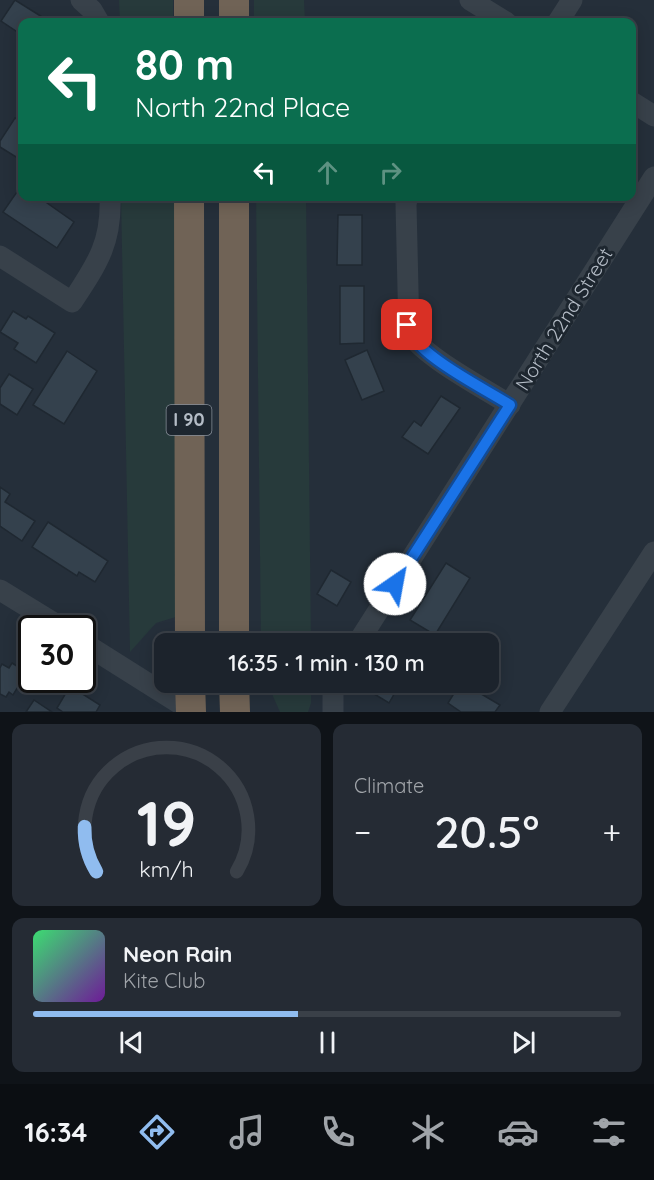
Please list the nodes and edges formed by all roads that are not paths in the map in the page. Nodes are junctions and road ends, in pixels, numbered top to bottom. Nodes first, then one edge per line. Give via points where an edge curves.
1 (189, 0) edge
2 (234, 0) edge
3 (470, 0) edge
4 (572, 0) edge
5 (189, 18) edge
6 (234, 18) edge
7 (499, 18) edge
8 (561, 18) edge
9 (636, 105) edge
10 (654, 116) edge
11 (654, 177) edge
12 (110, 201) edge
13 (189, 201) edge
14 (234, 201) edge
15 (407, 201) edge
16 (0, 256) edge
17 (510, 405) junction
18 (654, 552) edge
19 (2, 595) edge
20 (38, 615) edge
21 (190, 633) edge
22 (234, 633) edge
23 (364, 633) edge
24 (96, 651) edge
25 (191, 693) edge
26 (333, 693) edge
27 (192, 712) edge
28 (333, 712) edge
29 (550, 712) edge

1 - 5 highway
2 - 6 highway
3 - 7 street
4 - 8 street
9 - 10 street
11 - 17 street, North 22nd Street
12 - 16 street via 106,246 72,302
13 - 21 highway, I 90
14 - 22 highway, I 90
15 - 17 street via 409,332 413,340
17 - 23 street, North 22nd Street
18 - 29 street
19 - 20 street
24 - 27 street
25 - 27 highway
26 - 28 street

